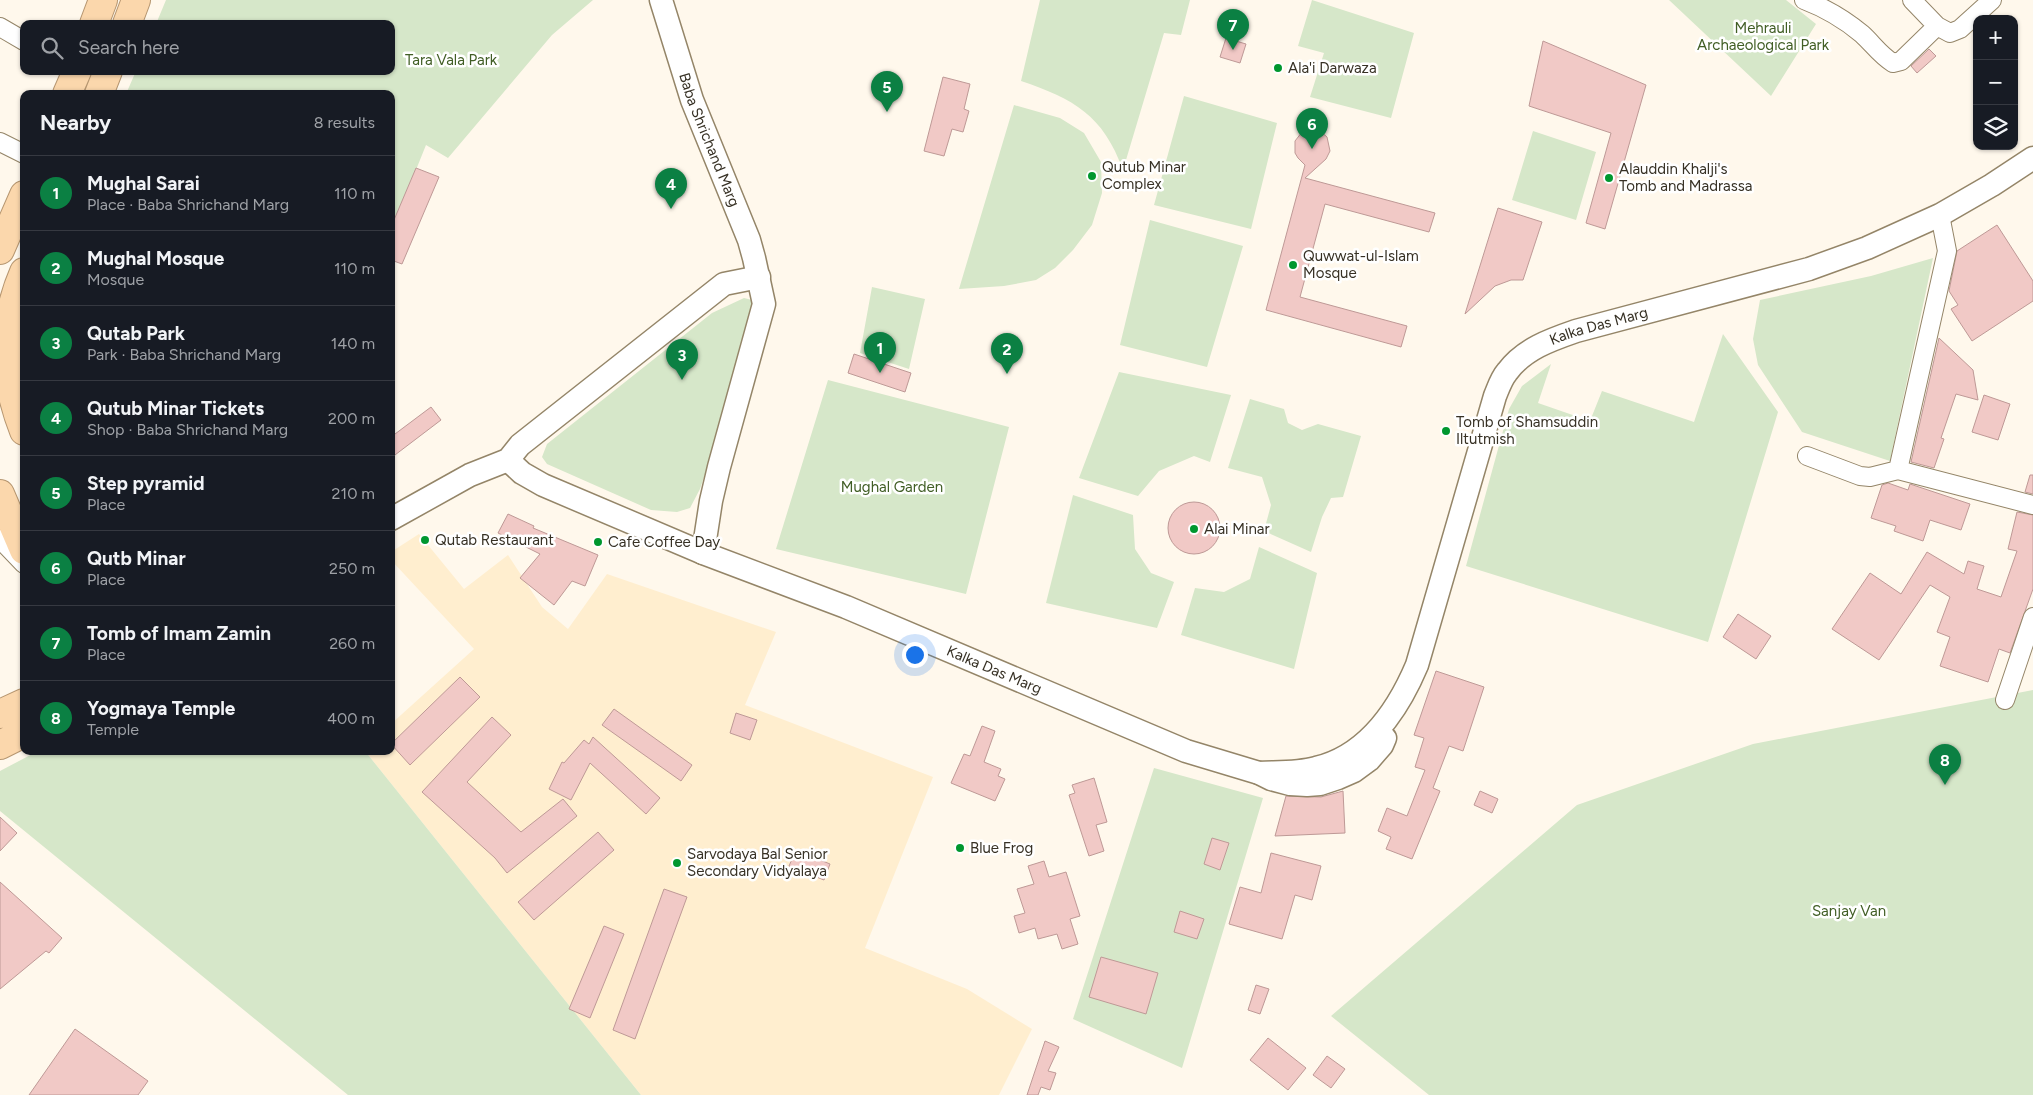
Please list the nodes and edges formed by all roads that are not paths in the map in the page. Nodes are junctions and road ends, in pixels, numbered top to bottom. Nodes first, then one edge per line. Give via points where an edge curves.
1 (103, 0) edge
2 (136, 0) edge
3 (661, 0) edge
4 (1804, 0) edge
5 (1912, 0) edge
6 (1992, 0) edge
7 (96, 20) edge
8 (128, 20) edge
9 (0, 26) edge
10 (1937, 26) junction
11 (20, 38) edge
12 (106, 75) edge
13 (101, 90) edge
14 (0, 142) edge
15 (20, 152) edge
16 (2033, 158) edge
17 (20, 204) edge
18 (1940, 215) junction
19 (0, 250) edge
20 (759, 277) junction
21 (20, 283) edge
22 (20, 418) edge
23 (1807, 456) dead end
24 (508, 460) junction
25 (1898, 470) junction
26 (0, 494) edge
27 (2033, 505) edge
28 (395, 517) edge
29 (0, 539) edge
30 (20, 541) edge
31 (703, 553) junction
32 (20, 560) edge
33 (2033, 616) edge
34 (2005, 700) dead end
35 (20, 705) edge
36 (0, 714) edge
37 (20, 735) edge
38 (0, 745) edge

1 - 7 highway
2 - 8 highway
3 - 20 street, Baba Shrichand Marg via 692,100 749,240
4 - 10 street via 1844,20 1893,63 1901,61
5 - 10 street
6 - 10 street via 1954,32
9 - 11 street
12 - 13 highway
14 - 15 street
16 - 18 street, Kalka Das Marg
17 - 19 highway
18 - 25 street via 1947,252
18 - 31 street, Kalka Das Marg via 1867,248 1809,269 1576,331 1548,340 1526,352 1506,372 1495,396 1417,665 1391,716 1382,745 1354,771 1320,784 1290,784 1186,751 855,610
20 - 24 street via 724,284 520,445
20 - 31 street, Baba Shrichand Marg via 764,304 726,437
21 - 22 highway via 7,332 6,357 9,383
23 - 25 street via 1860,476 1870,477
24 - 28 street via 470,475
24 - 31 street, Kalka Das Marg via 522,474 542,485
25 - 27 street
26 - 30 highway
29 - 32 street
33 - 34 street
35 - 36 highway
37 - 38 highway

